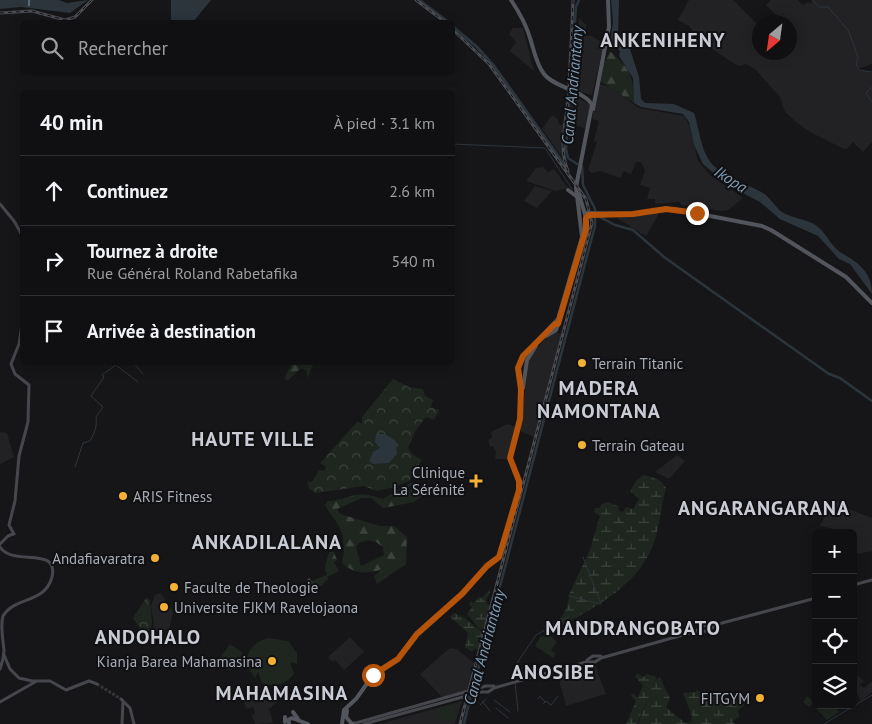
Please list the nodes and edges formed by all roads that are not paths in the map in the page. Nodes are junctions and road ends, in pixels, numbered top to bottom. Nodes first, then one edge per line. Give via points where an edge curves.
1 (511, 0) edge
2 (607, 0) edge
3 (592, 100) junction
4 (579, 168) junction
5 (574, 170) dead end
6 (568, 190) dead end
7 (577, 196) junction
8 (0, 204) edge
9 (579, 211) junction
10 (589, 214) junction
11 (579, 218) junction
12 (20, 232) edge
13 (872, 303) edge
14 (555, 327) junction
15 (20, 337) edge
16 (520, 362) junction
17 (526, 364) junction
18 (518, 371) junction
19 (524, 371) junction
20 (0, 545) edge
21 (872, 581) edge
22 (857, 585) edge
23 (812, 598) edge
24 (812, 598) edge
25 (708, 625) junction
26 (2, 654) edge
27 (0, 669) edge
28 (32, 682) junction
29 (97, 684) tunnel mouth
30 (472, 693) junction
31 (122, 700) tunnel mouth
32 (0, 702) edge
33 (127, 708) junction
34 (293, 712) dead end
35 (289, 721) edge
36 (351, 723) edge
37 (122, 724) edge
38 (134, 724) edge
39 (307, 724) edge
40 (342, 724) edge
41 (364, 724) edge

1 - 3 main road via 525,24 542,72 552,82
2 - 3 main road via 608,27
2 - 3 main road via 609,21
3 - 4 main road
3 - 10 main road via 578,178 578,192
4 - 5 main road
4 - 7 main road
6 - 7 main road
7 - 9 main road
8 - 12 main road
9 - 10 main road
9 - 11 main road
10 - 11 main road
10 - 13 main road via 633,214 674,209 762,226 846,278
10 - 14 main road
11 - 14 main road via 582,237
14 - 16 main road
14 - 17 main road via 535,347
15 - 20 main road via 11,364 15,374 29,385 29,417 18,462 16,500 9,525 12,533
16 - 17 main road
16 - 18 main road
17 - 19 main road
18 - 19 main road
18 - 40 main road via 520,419 510,458 519,490 501,554 417,634 398,659 371,678 344,710
19 - 36 main road via 522,419 512,456 521,489 502,557 416,637 398,662 372,680 346,712
20 - 26 main road via 14,557 41,557 53,570 44,592 11,608 2,617
21 - 22 main road
23 - 25 main road
24 - 25 main road
25 - 30 main road via 703,631
26 - 27 main road
26 - 28 main road via 15,675
28 - 29 main road via 50,680 66,690 89,681
28 - 32 main road
30 - 36 main road
30 - 41 main road
31 - 33 main road
33 - 37 main road
33 - 38 main road
34 - 35 main road
35 - 39 main road
36 - 40 main road

